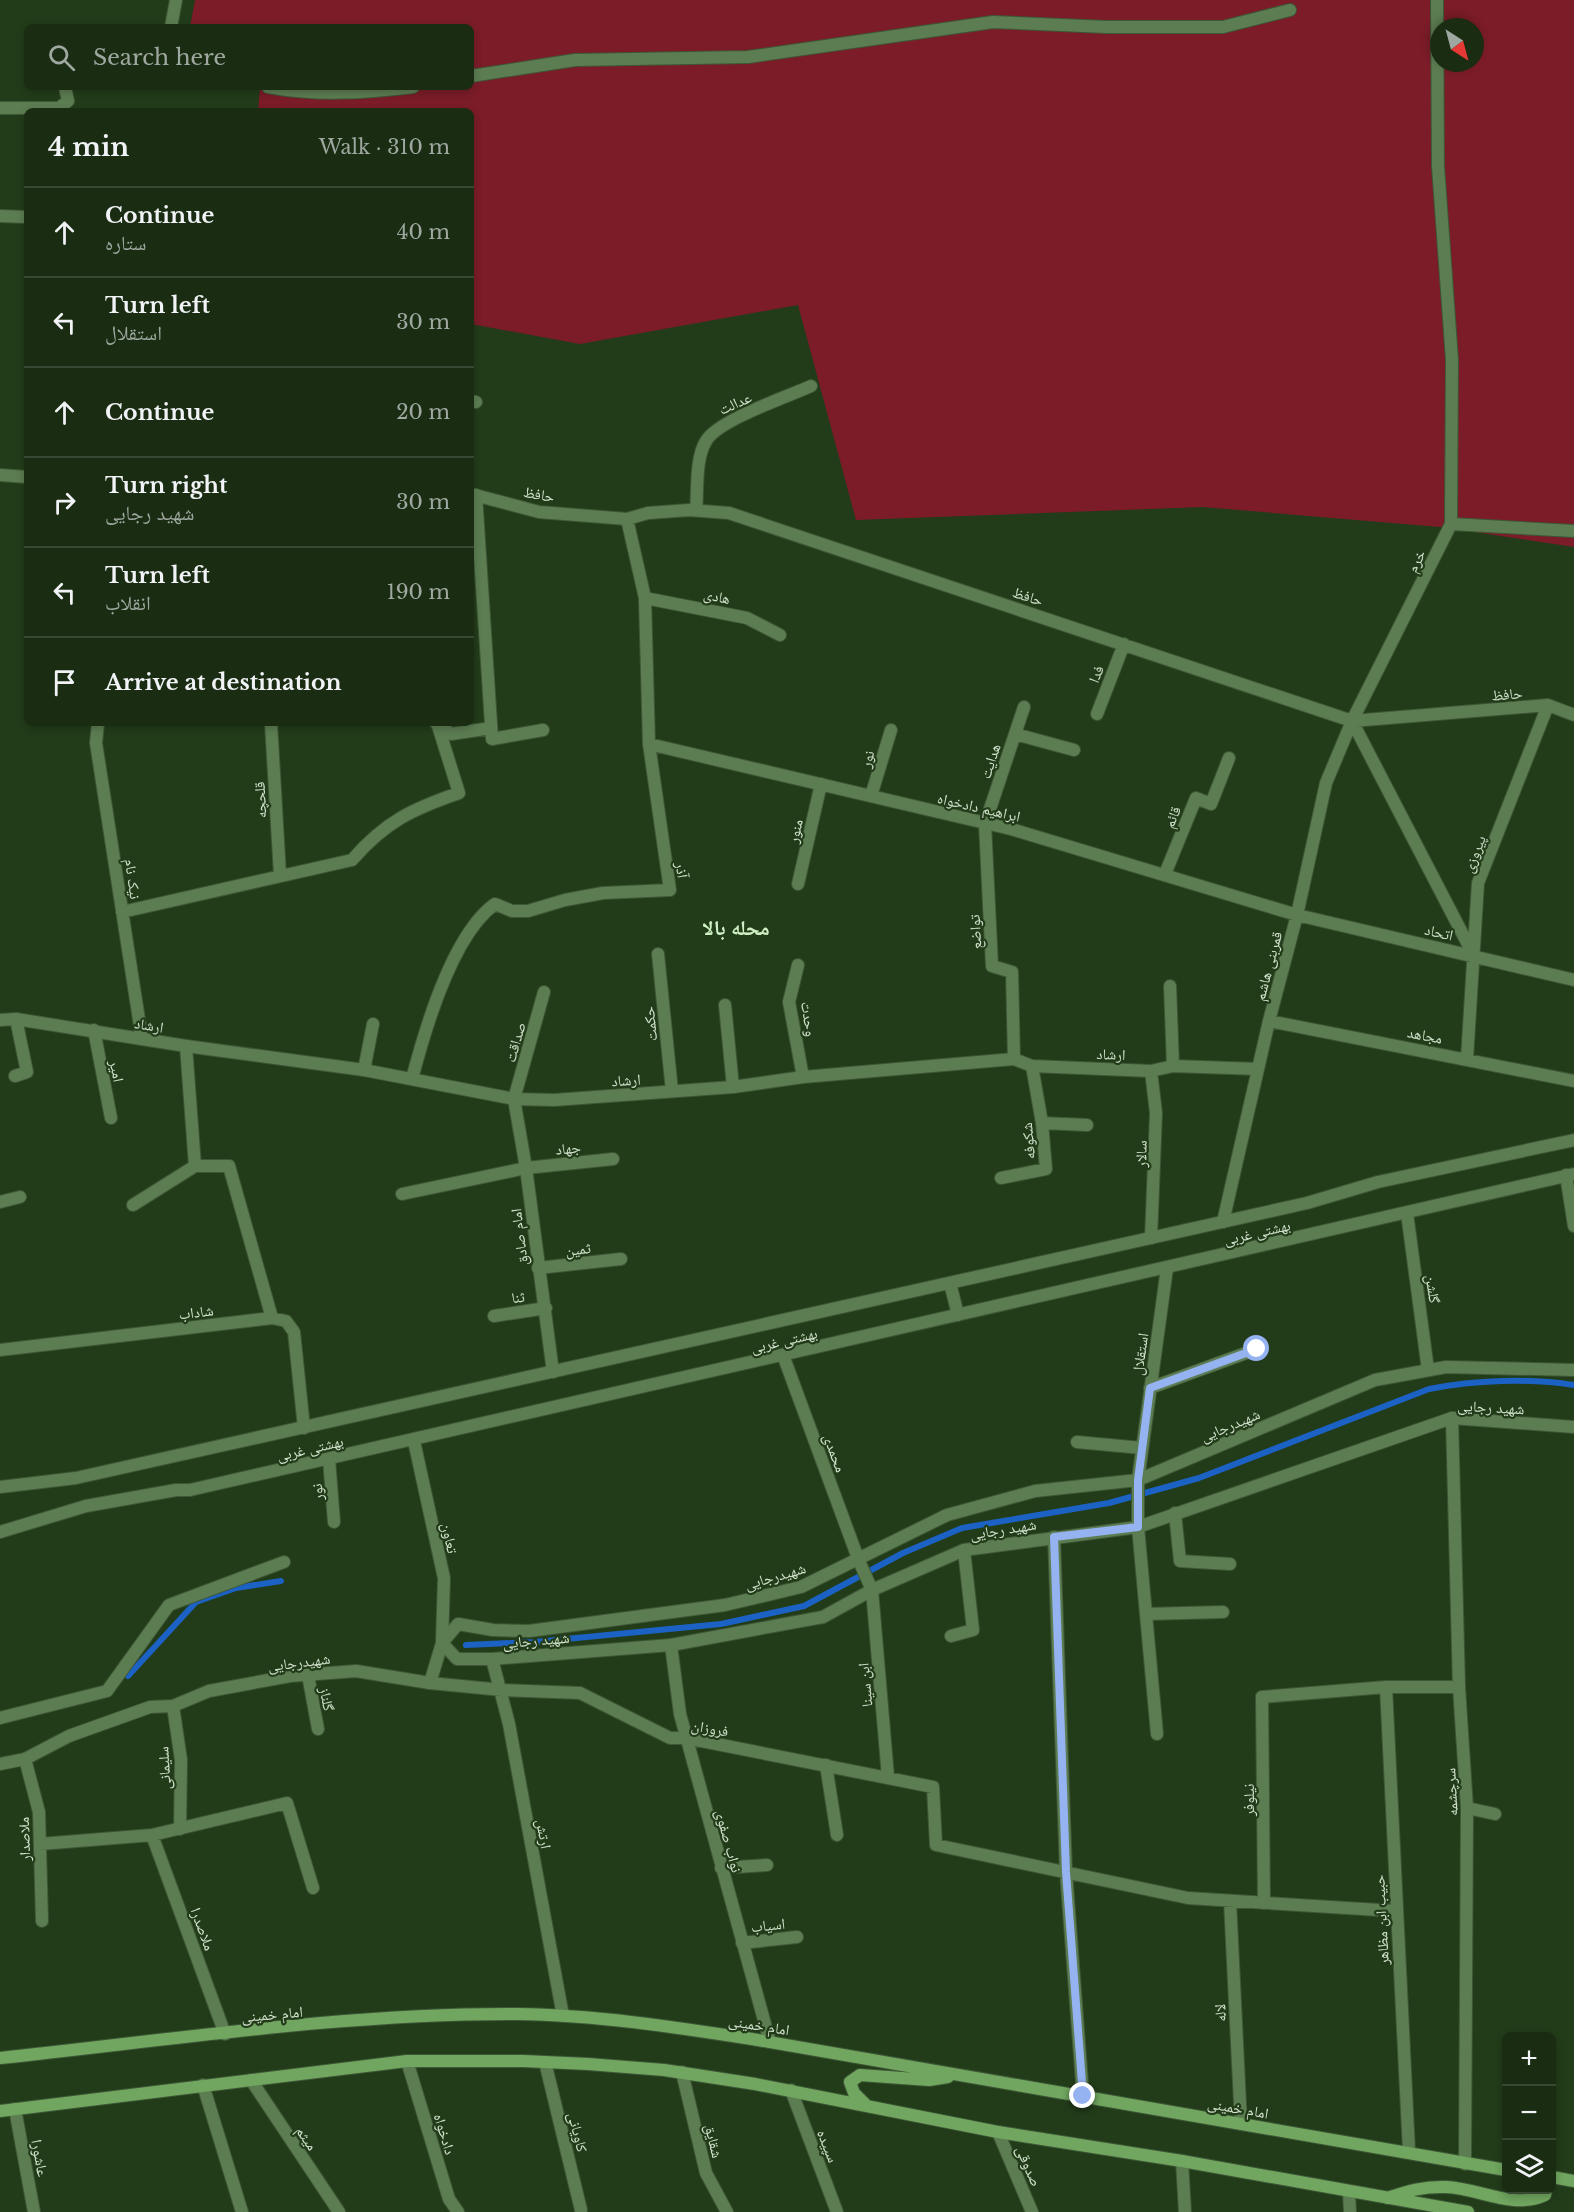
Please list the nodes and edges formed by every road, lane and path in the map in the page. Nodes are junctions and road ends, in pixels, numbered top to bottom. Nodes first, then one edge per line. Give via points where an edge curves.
1 (176, 0) edge
2 (1437, 0) edge
3 (1290, 10) dead end
4 (172, 24) edge
5 (474, 76) edge
6 (66, 90) edge
7 (286, 90) edge
8 (386, 90) edge
9 (69, 106) edge
10 (0, 108) edge
11 (0, 216) edge
12 (24, 218) edge
13 (812, 386) dead end
14 (0, 475) edge
15 (24, 477) edge
16 (474, 494) edge
17 (696, 510) junction
18 (627, 519) junction
19 (1451, 524) junction
20 (1574, 531) edge
21 (645, 598) junction
22 (780, 635) dead end
23 (1124, 644) junction
24 (1548, 705) junction
25 (1024, 707) dead end
26 (1097, 714) dead end
27 (1574, 715) edge
28 (1352, 721) junction
29 (98, 726) edge
30 (271, 726) edge
31 (437, 726) edge
32 (439, 726) edge
33 (491, 728) junction
34 (543, 730) dead end
35 (891, 730) dead end
36 (1014, 734) junction
37 (649, 744) junction
38 (1074, 750) dead end
39 (1229, 758) dead end
40 (821, 784) junction
41 (871, 796) junction
42 (985, 824) junction
43 (1165, 874) junction
44 (280, 875) junction
45 (798, 884) dead end
46 (122, 912) junction
47 (1297, 915) junction
48 (658, 954) dead end
49 (1473, 955) junction
50 (798, 965) dead end
51 (1574, 980) edge
52 (1170, 986) dead end
53 (544, 992) dead end
54 (725, 1005) dead end
55 (16, 1019) junction
56 (0, 1020) edge
57 (1269, 1021) junction
58 (373, 1024) dead end
59 (94, 1030) junction
60 (142, 1039) junction
61 (186, 1046) junction
62 (1014, 1059) junction
63 (1467, 1059) junction
64 (1032, 1066) junction
65 (1173, 1066) junction
66 (1258, 1069) junction
67 (364, 1070) junction
68 (1151, 1071) junction
69 (15, 1076) dead end
70 (803, 1077) junction
71 (412, 1079) junction
72 (1574, 1081) edge
73 (732, 1088) junction
74 (672, 1091) junction
75 (514, 1100) junction
76 (111, 1118) dead end
77 (1042, 1123) junction
78 (1087, 1125) dead end
79 (1574, 1140) edge
80 (613, 1159) dead end
81 (195, 1166) junction
82 (526, 1168) junction
83 (1570, 1174) edge
84 (1001, 1178) dead end
85 (402, 1194) dead end
86 (20, 1197) dead end
87 (0, 1202) edge
88 (133, 1206) dead end
89 (1407, 1213) junction
90 (1223, 1222) junction
91 (1574, 1226) edge
92 (1151, 1238) junction
93 (621, 1258) dead end
94 (538, 1268) junction
95 (1167, 1268) junction
96 (950, 1283) junction
97 (546, 1308) junction
98 (958, 1315) junction
99 (494, 1316) dead end
100 (272, 1318) junction
101 (1257, 1349) dead end
102 (0, 1350) edge
103 (783, 1355) junction
104 (1428, 1370) junction
105 (1574, 1370) edge
106 (553, 1372) junction
107 (1150, 1388) junction
108 (1452, 1418) junction
109 (1574, 1427) edge
110 (304, 1428) junction
111 (414, 1441) junction
112 (1077, 1442) dead end
113 (1142, 1448) junction
114 (329, 1459) junction
115 (1138, 1480) junction
116 (0, 1487) edge
117 (1175, 1514) junction
118 (334, 1522) dead end
119 (1138, 1527) junction
120 (0, 1532) edge
121 (1054, 1537) junction
122 (964, 1550) junction
123 (859, 1560) junction
124 (284, 1562) dead end
125 (1230, 1564) dead end
126 (872, 1590) junction
127 (1223, 1612) dead end
128 (1146, 1614) junction
129 (951, 1636) dead end
130 (442, 1643) junction
131 (672, 1645) junction
132 (492, 1659) junction
133 (308, 1675) junction
134 (430, 1683) junction
135 (1459, 1686) junction
136 (1386, 1687) junction
137 (502, 1690) junction
138 (172, 1706) junction
139 (0, 1718) edge
140 (318, 1729) dead end
141 (1157, 1734) dead end
142 (686, 1738) junction
143 (25, 1759) junction
144 (0, 1764) edge
145 (826, 1765) junction
146 (888, 1777) junction
147 (1467, 1808) junction
148 (1495, 1814) dead end
149 (180, 1829) junction
150 (152, 1835) junction
151 (837, 1835) dead end
152 (40, 1844) junction
153 (767, 1865) dead end
154 (721, 1868) junction
155 (1066, 1872) junction
156 (313, 1888) dead end
157 (1230, 1901) junction
158 (1264, 1903) junction
159 (1395, 1911) junction
160 (42, 1921) dead end
161 (797, 1938) dead end
162 (742, 1943) junction
163 (563, 2016) junction
164 (225, 2034) junction
165 (770, 2042) junction
166 (0, 2058) edge
167 (407, 2061) junction
168 (545, 2061) junction
169 (682, 2072) junction
170 (958, 2075) junction
171 (250, 2080) junction
172 (203, 2085) junction
173 (791, 2090) junction
174 (1083, 2096) junction
175 (865, 2104) junction
176 (15, 2109) junction
177 (0, 2111) edge
178 (1241, 2124) junction
179 (998, 2132) junction
180 (1409, 2151) junction
181 (1182, 2161) junction
182 (1465, 2164) junction
183 (1502, 2169) edge
184 (1556, 2178) edge
185 (1574, 2181) edge
186 (1349, 2193) junction
187 (1545, 2194) edge
188 (1386, 2199) junction
189 (581, 2210) dead end
190 (34, 2212) edge
191 (242, 2212) edge
192 (339, 2212) edge
193 (458, 2212) edge
194 (727, 2212) edge
195 (837, 2212) edge
196 (1032, 2212) edge
197 (1185, 2212) edge
198 (1350, 2212) edge
199 (1468, 2212) edge

1 - 4 street
2 - 19 street via 1437,166 1452,360
3 - 5 street via 1223,27 993,22 748,57 575,60
6 - 9 street
7 - 8 street
9 - 10 street
11 - 12 street
13 - 17 street, عدالت via 718,427 702,451
14 - 15 street
16 - 18 street, حافظ via 539,512
16 - 33 street
17 - 18 street, حافظ via 648,513
17 - 23 street, حافظ via 729,513
18 - 21 street, آذر
19 - 20 street
19 - 28 street, خرم
21 - 22 street, هادی via 747,618
21 - 37 street, آذر
23 - 26 street, فدا
23 - 28 street, حافظ
24 - 27 street, حافظ
24 - 28 street, حافظ
24 - 49 street, پیروزی via 1478,883
25 - 36 street, هدایت
28 - 47 street, قمربنی هاشم via 1326,783
28 - 49 street
29 - 46 street, نیک نام via 96,743
30 - 44 street, قلحچه
31 - 44 street via 459,793 416,808 374,835 352,860
32 - 33 street via 451,734
33 - 34 street via 492,739
35 - 41 street, نور
36 - 38 street
36 - 42 street, هدایت
37 - 40 street, ابراهیم دادخواه
37 - 71 street, آذر via 670,890 603,893 528,911 495,904 481,913 427,1023
39 - 43 street, قائم via 1211,804 1196,798
40 - 41 street, ابراهیم دادخواه
40 - 45 street, منور
41 - 42 street, ابراهیم دادخواه
42 - 43 street, ابراهیم دادخواه
42 - 62 street, تواضع via 992,966 1012,972
43 - 47 street, ابراهیم دادخواه
44 - 46 street
46 - 60 street, نیک نام
47 - 49 street, اتحاد
47 - 57 street, قمربنی هاشم
48 - 74 street, حکمت
49 - 51 street, اتحاد
49 - 63 street, پیروزی
50 - 70 street, وحدت via 789,1002
52 - 65 street
53 - 75 street, صداقت
54 - 73 street
55 - 56 street, ارشاد
55 - 59 street, ارشاد
55 - 69 street via 27,1072
57 - 63 street, مجاهد
57 - 66 street, قمربنی هاشم
58 - 67 street
59 - 60 street, ارشاد
59 - 76 street, امیر
60 - 61 street, ارشاد
61 - 67 street, ارشاد
61 - 81 street
62 - 64 street, ارشاد
62 - 70 street, ارشاد
63 - 72 street, مجاهد
64 - 68 street, ارشاد
64 - 77 street, شکوفه
65 - 66 street, ارشاد
65 - 68 street, ارشاد
66 - 90 street, قمربنی هاشم
67 - 71 street, ارشاد
68 - 92 street, سالار via 1156,1113
70 - 73 street, ارشاد
71 - 75 street, ارشاد
73 - 74 street, ارشاد
74 - 75 street, ارشاد
75 - 82 street, امام صادق
77 - 78 street
77 - 84 street, شکوفه via 1046,1169
79 - 90 street, بهشتی غربی via 1378,1182
80 - 82 street, جهاد
81 - 88 street
81 - 100 street via 229,1166
82 - 85 street, جهاد
82 - 94 street, امام صادق
83 - 89 street, بهشتی غربی
83 - 91 street
86 - 87 street
89 - 95 street, بهشتی غربی
89 - 104 street, گلشن
90 - 92 street, بهشتی غربی
92 - 96 street, بهشتی غربی
93 - 94 street, ثمین
94 - 97 street, امام صادق
95 - 98 street, بهشتی غربی
95 - 107 street, استقلال
96 - 98 street
96 - 106 street, بهشتی غربی
97 - 99 street, ثنا
97 - 106 street, امام صادق
98 - 103 street, بهشتی غربی
100 - 102 street, شاداب
100 - 110 street via 286,1321 294,1332
101 - 107 street
103 - 111 street, بهشتی غربی
103 - 123 street, محمدی
104 - 105 street, شهیدرجایی
104 - 115 street, شهیدرجایی via 1375,1380
106 - 110 street, بهشتی غربی
107 - 113 street, استقلال
108 - 109 street, شهید رجایی
108 - 117 street, شهید رجایی
108 - 135 street, سرچشمه
110 - 116 street, بهشتی غربی via 76,1478
111 - 114 street, بهشتی غربی
111 - 130 street, تعاون via 444,1578
112 - 113 street
113 - 115 street, استقلال
114 - 118 street, نور
114 - 120 street, بهشتی غربی via 190,1490 86,1506
115 - 119 street, استقلال
115 - 123 street, شهیدرجایی via 1035,1491 947,1515
117 - 119 street, شهید رجایی
117 - 125 street via 1180,1561
119 - 121 street, شهید رجایی
119 - 128 street, استقلال
121 - 122 street, شهید رجایی
121 - 155 street
122 - 126 street, شهید رجایی
122 - 129 street via 973,1630
123 - 126 street, محمدی
123 - 130 street, شهیدرجایی via 801,1587 724,1605 529,1631 458,1624
124 - 139 street via 169,1605 107,1691
126 - 131 street, شهید رجایی via 823,1617
126 - 146 street, ابن سینا
127 - 128 street
128 - 141 street, استقلال
130 - 132 street, شهید رجایی via 457,1659
130 - 134 street
131 - 132 street, شهید رجایی
131 - 142 street, نواب صفوی
132 - 137 street, ارتش
133 - 134 street, شهیدرجایی via 356,1671
133 - 138 street, شهیدرجایی via 209,1691
133 - 140 street, گلناز
134 - 137 street, فروزان
135 - 136 street
135 - 147 street, سرچشمه
136 - 158 street, نیلوفر via 1262,1697
136 - 159 street, حبیب ابن مظاهر
137 - 142 street, فروزان via 580,1693 670,1738
137 - 163 street, ارتش
138 - 143 street, شهیدرجایی via 150,1707 86,1730
138 - 149 street, سلیمانی via 181,1760
142 - 145 street, فروزان
142 - 154 street, نواب صفوی
143 - 144 street, شهیدرجایی
143 - 152 street, ملاصدار via 39,1812
145 - 146 street, فروزان
145 - 151 street
146 - 155 street, فروزان via 933,1787 936,1845
147 - 148 street
147 - 182 street, سرچشمه
149 - 150 street
149 - 156 street via 287,1803
150 - 152 street
150 - 164 street, ملاصدرا
152 - 160 street, ملاصدار
153 - 154 street
154 - 162 street, نواب صفوی
155 - 157 street via 1188,1898
155 - 174 street
157 - 158 street
157 - 178 street, لاله
158 - 159 street
159 - 180 street, حبیب ابن مظاهر
161 - 162 street, اسیاب
162 - 165 street, نواب صفوی
163 - 164 main road, امام خمینی via 444,2015
163 - 165 main road, امام خمینی via 672,2026
164 - 166 main road, امام خمینی
165 - 170 main road, امام خمینی
167 - 168 main road
167 - 171 main road
167 - 193 street, دادخواه via 449,2199
168 - 169 main road
168 - 189 street, کاویانی
169 - 173 main road
169 - 194 street, شقایق via 706,2174
170 - 174 main road, امام خمینی
170 - 175 main road via 929,2080 860,2075 850,2082
171 - 172 main road
171 - 192 street, میثم
172 - 176 main road
172 - 191 street
173 - 175 main road
173 - 195 street, سپیده
174 - 178 main road, امام خمینی
175 - 179 main road
176 - 177 main road
176 - 190 street, عاشورا
178 - 180 main road, امام خمینی
179 - 181 main road
179 - 196 street, صدوقی
180 - 182 main road, امام خمینی
181 - 186 main road
181 - 197 street
182 - 183 main road, امام خمینی
184 - 185 main road
186 - 188 main road
186 - 198 street
187 - 188 main road via 1535,2200 1513,2200 1448,2187 1418,2187
188 - 199 main road

